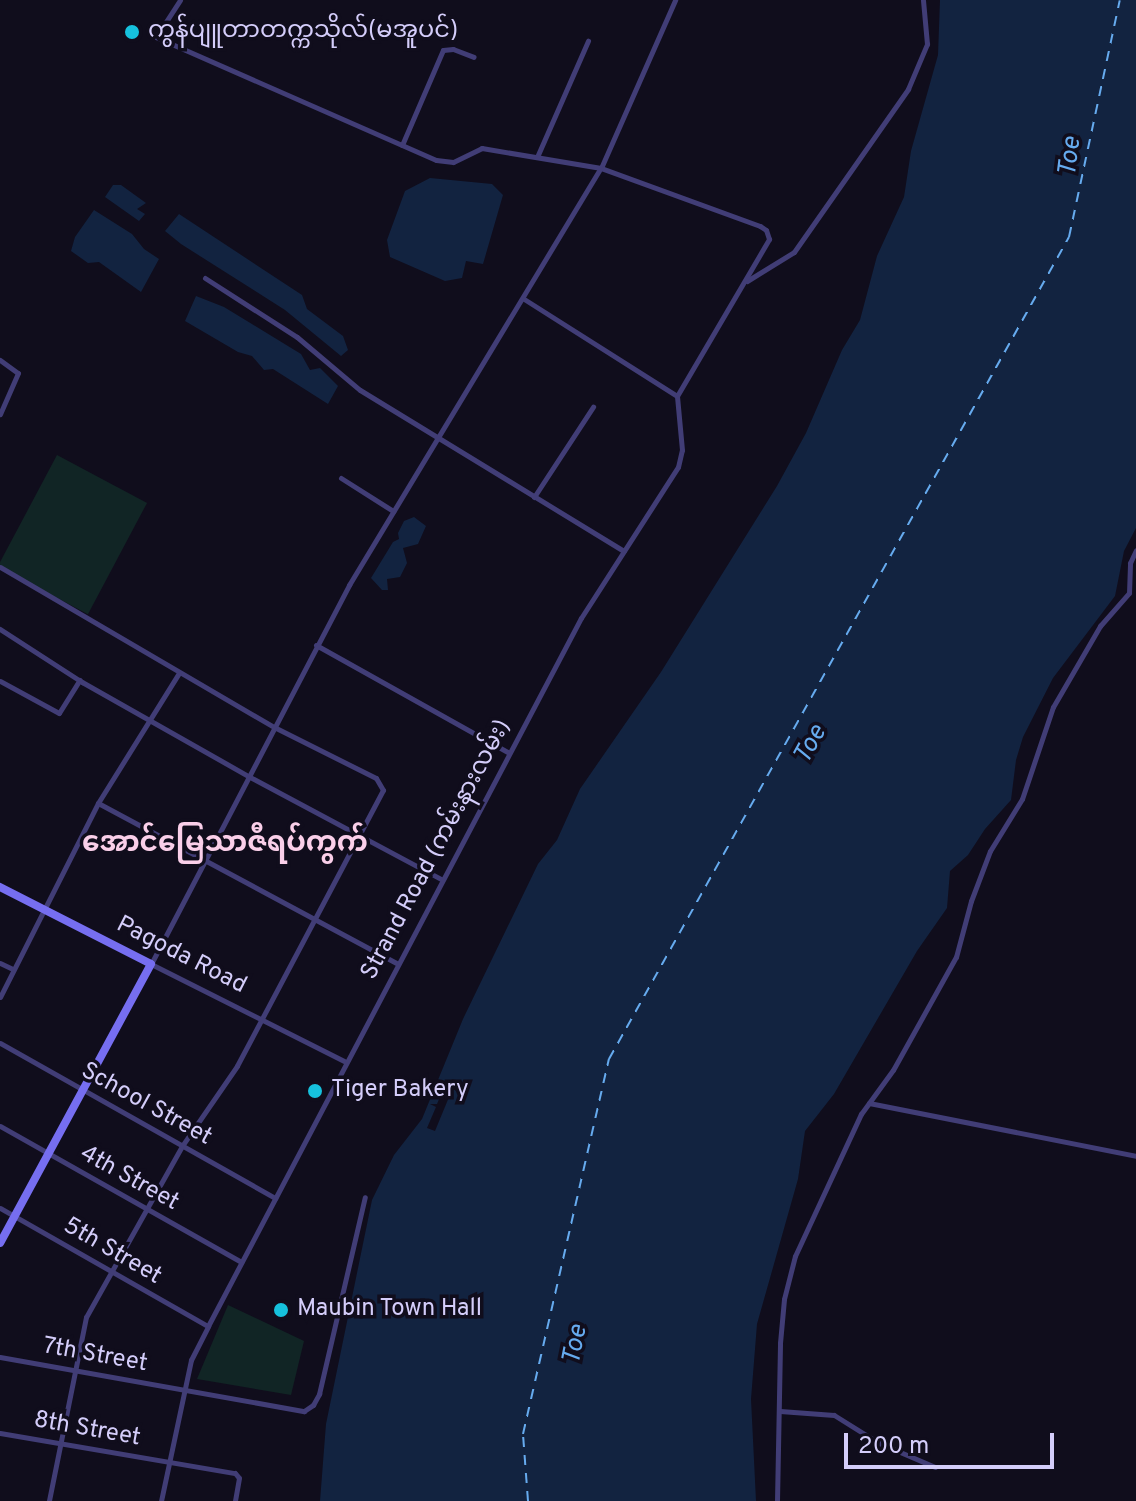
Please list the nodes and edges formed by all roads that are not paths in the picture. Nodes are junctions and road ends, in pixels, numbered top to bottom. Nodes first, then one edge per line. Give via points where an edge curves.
1 (180, 0) edge
2 (675, 0) edge
3 (923, 0) edge
4 (588, 41) dead end
5 (474, 57) dead end
6 (402, 145) junction
7 (537, 157) junction
8 (601, 168) junction
9 (205, 278) dead end
10 (743, 284) junction
11 (524, 299) junction
12 (0, 360) edge
13 (677, 396) junction
14 (593, 407) dead end
15 (0, 414) edge
16 (437, 440) junction
17 (341, 478) dead end
18 (534, 497) junction
19 (393, 511) junction
20 (1136, 550) edge
21 (624, 551) junction
22 (0, 567) edge
23 (0, 629) edge
24 (316, 645) junction
25 (179, 673) junction
26 (80, 680) junction
27 (0, 681) edge
28 (149, 720) junction
29 (274, 727) junction
30 (509, 753) junction
31 (248, 776) junction
32 (98, 803) junction
33 (360, 837) junction
34 (205, 860) junction
35 (441, 879) junction
36 (0, 887) edge
37 (43, 909) junction
38 (316, 919) junction
39 (0, 963) edge
40 (397, 963) junction
41 (151, 964) junction
42 (14, 970) junction
43 (0, 997) edge
44 (262, 1019) junction
45 (0, 1043) edge
46 (344, 1061) junction
47 (85, 1091) junction
48 (869, 1103) junction
49 (0, 1126) edge
50 (182, 1146) junction
51 (49, 1155) junction
52 (1136, 1156) edge
53 (365, 1197) dead end
54 (275, 1198) junction
55 (0, 1208) edge
56 (146, 1209) junction
57 (15, 1217) junction
58 (0, 1243) edge
59 (241, 1262) junction
60 (110, 1272) junction
61 (208, 1326) junction
62 (0, 1357) edge
63 (75, 1371) junction
64 (184, 1390) junction
65 (780, 1411) junction
66 (0, 1433) edge
67 (60, 1444) junction
68 (168, 1462) junction
69 (935, 1467) dead end
70 (49, 1501) edge
71 (161, 1501) edge
72 (235, 1501) edge
73 (777, 1501) edge

1 - 6 street via 156,37
2 - 8 street
3 - 10 street via 927,44 908,89 794,252
4 - 7 street
5 - 6 street via 443,50
6 - 7 street via 453,162 482,148
7 - 8 street
8 - 10 street via 760,226 769,234 766,246
8 - 11 street
9 - 16 street via 297,337 360,390
10 - 13 street
11 - 13 street
11 - 16 street
12 - 15 street via 18,373
13 - 21 street, Strand Road (ကမ်းနားလမ်း) via 682,450 678,467
14 - 18 street
16 - 18 street
16 - 19 street
17 - 19 street
18 - 21 street
19 - 24 street
20 - 48 street via 1129,593 1100,626 1053,707 1015,816 990,851 956,957
21 - 30 street, Strand Road (ကမ်းနားလမ်း) via 581,618
22 - 25 street
23 - 26 street
24 - 29 street
24 - 30 street
25 - 28 street
25 - 29 street
26 - 27 street via 59,713
26 - 28 street
28 - 31 street
28 - 32 street
29 - 31 street
29 - 33 street via 381,783 383,790
30 - 35 street, Strand Road (ကမ်းနားလမ်း)
31 - 33 street
31 - 34 street
32 - 34 street
32 - 37 street
33 - 35 street
33 - 38 street
34 - 38 street
34 - 41 street
35 - 40 street, Strand Road (ကမ်းနားလမ်း)
36 - 37 main road, Pagoda Road
37 - 41 main road, Pagoda Road
37 - 42 street
38 - 40 street
38 - 44 street
39 - 42 street
40 - 46 street, Strand Road (ကမ်းနားလမ်း)
41 - 44 street, Pagoda Road
41 - 47 main road
42 - 43 street
44 - 46 street, Pagoda Road
44 - 50 street
45 - 47 street, School Street
46 - 54 street, Strand Road (ကမ်းနားလမ်း)
47 - 50 street, School Street
47 - 51 main road
48 - 52 street
48 - 65 street via 795,1256 782,1316
49 - 51 street, 4th Street
50 - 54 street, School Street
50 - 56 street
51 - 56 street, 4th Street
51 - 57 main road
53 - 64 street, 7th Street via 313,1405 304,1411 289,1410
54 - 59 street, Strand Road (ကမ်းနားလမ်း)
55 - 57 street, 5th Street
56 - 59 street, 4th Street
56 - 60 street
57 - 58 main road
57 - 60 street, 5th Street
59 - 61 street, Strand Road (ကမ်းနားလမ်း)
60 - 61 street, 5th Street
60 - 63 street via 86,1317
61 - 64 street, Strand Road (ကမ်းနားလမ်း)
62 - 63 street, 7th Street
63 - 64 street, 7th Street
63 - 67 street
64 - 68 street, Strand Road (ကမ်းနားလမ်း)
65 - 69 street via 834,1415 879,1443
65 - 73 street
66 - 67 street, 8th Street
67 - 68 street, 8th Street
67 - 70 street
68 - 71 street, Strand Road (ကမ်းနားလမ်း)
68 - 72 street, 8th Street via 238,1475

